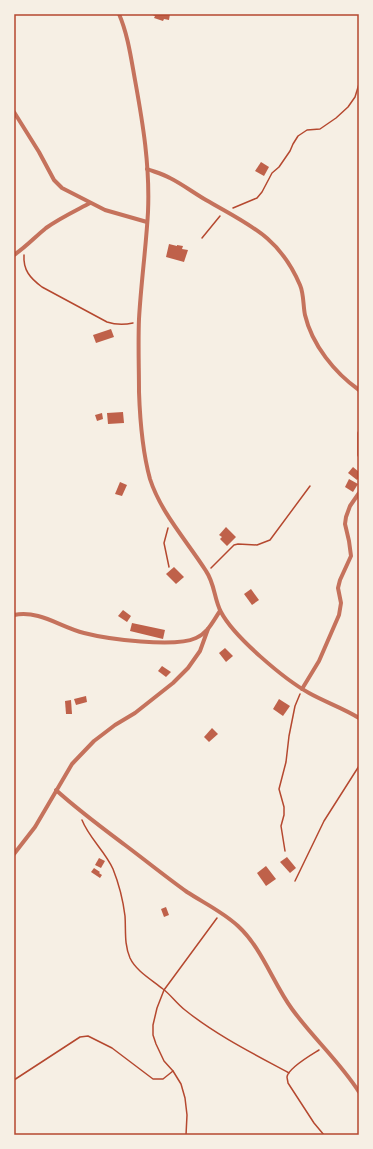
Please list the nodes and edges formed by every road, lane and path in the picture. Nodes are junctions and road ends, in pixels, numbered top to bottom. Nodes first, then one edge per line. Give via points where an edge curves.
1 (120, 14) edge
2 (359, 84) edge
3 (14, 112) edge
4 (147, 169) junction
5 (90, 203) junction
6 (226, 211) junction
7 (147, 222) junction
8 (202, 238) dead end
9 (25, 248) junction
10 (14, 255) edge
11 (139, 321) junction
12 (359, 390) edge
13 (359, 432) edge
14 (359, 455) edge
15 (310, 486) dead end
16 (359, 493) edge
17 (169, 518) junction
18 (169, 567) dead end
19 (207, 572) junction
20 (220, 611) junction
21 (14, 615) edge
22 (208, 629) junction
23 (302, 689) junction
24 (359, 718) edge
25 (359, 766) edge
26 (56, 790) junction
27 (77, 809) junction
28 (285, 851) dead end
29 (14, 854) edge
30 (295, 881) dead end
31 (221, 913) junction
32 (164, 990) junction
33 (323, 1046) junction
34 (173, 1071) junction
35 (289, 1073) junction
36 (14, 1080) edge
37 (359, 1092) edge
38 (186, 1135) edge
39 (324, 1135) edge

1 - 4 street via 144,127
2 - 6 path via 355,97 336,118 320,129 308,130 298,136 257,198
3 - 5 street via 54,180 62,188
4 - 6 street via 170,177
4 - 7 street
5 - 7 street
5 - 9 street via 53,223
6 - 8 path
6 - 12 street via 268,238 284,257 301,287 308,327 315,341 338,372
7 - 11 street
9 - 10 street
9 - 11 path via 26,273 42,287 107,322 126,324
11 - 17 street via 142,442 151,480
13 - 14 street
15 - 19 path via 270,540 257,544 234,545
16 - 23 street via 346,517 351,556 338,588 341,604 339,615 319,660
17 - 18 path via 164,543
17 - 19 street
19 - 20 street via 214,586
20 - 22 street
20 - 23 street via 237,634
21 - 22 street via 36,614 83,633 148,642 187,641
22 - 26 street via 200,651 188,668 135,713 94,741 72,764
23 - 24 street
23 - 28 path via 295,706 279,788 284,807 281,826
25 - 30 path via 324,821
26 - 27 street
26 - 29 street via 35,827
27 - 31 street via 188,892
27 - 32 path via 83,824 112,867 118,882 125,917 125,941 131,959 139,970
31 - 32 path
31 - 33 street via 238,926 251,941 291,1008
32 - 34 path via 157,1008 153,1035 164,1061
32 - 35 path via 185,1010 236,1044
33 - 35 path
33 - 37 street via 339,1063
34 - 36 path via 163,1079 153,1079 112,1048 88,1036 80,1037
34 - 38 path via 181,1084 185,1098
35 - 39 path via 288,1083

